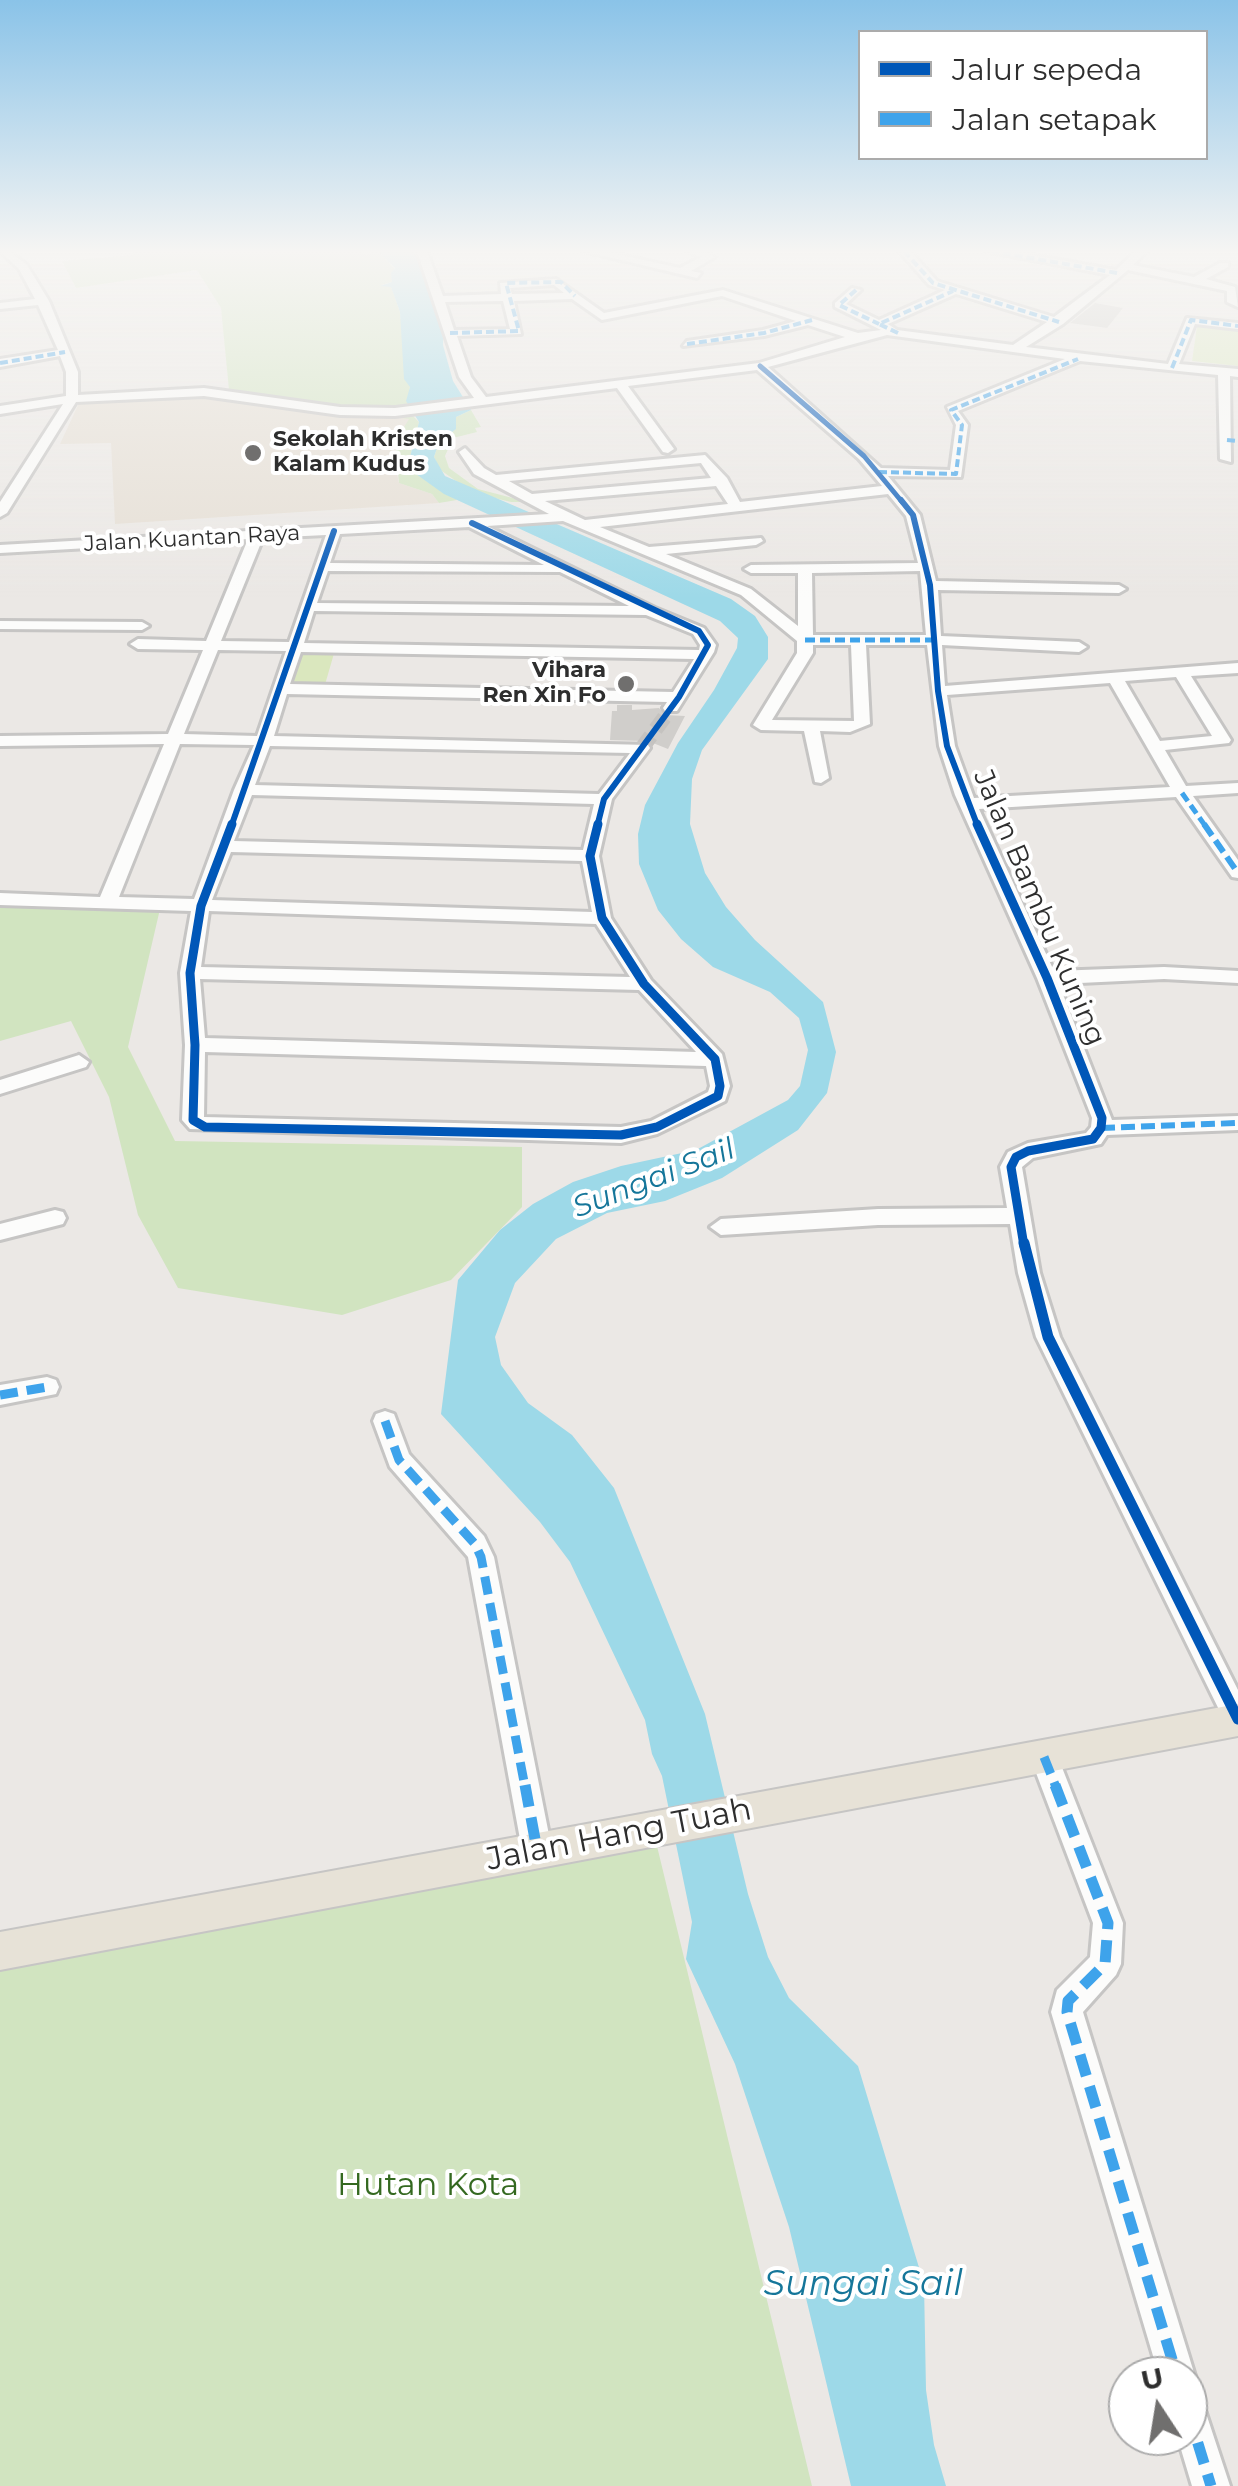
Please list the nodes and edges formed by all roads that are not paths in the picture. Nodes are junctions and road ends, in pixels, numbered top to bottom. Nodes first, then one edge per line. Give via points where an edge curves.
1 (70, 367) edge
2 (462, 367) edge
3 (753, 367) edge
4 (761, 367) edge
5 (1056, 367) edge
6 (1163, 367) edge
7 (1172, 368) joint
8 (1231, 372) edge
9 (622, 385) junction
10 (72, 399) junction
11 (479, 404) junction
12 (0, 410) edge
13 (1233, 440) edge
14 (668, 449) dead end
15 (466, 452) dead end
16 (1226, 459) dead end
17 (879, 472) junction
18 (493, 479) junction
19 (722, 481) junction
20 (894, 489) junction
21 (530, 498) junction
22 (762, 506) junction
23 (738, 509) junction
24 (0, 512) edge
25 (560, 517) junction
26 (472, 524) junction
27 (582, 524) junction
28 (334, 531) junction
29 (257, 535) junction
30 (756, 541) junction
31 (0, 550) edge
32 (646, 551) junction
33 (322, 567) junction
34 (751, 568) junction
35 (564, 569) junction
36 (804, 569) junction
37 (928, 576) junction
38 (1119, 589) dead end
39 (746, 592) junction
40 (309, 606) junction
41 (650, 611) junction
42 (0, 624) edge
43 (142, 626) dead end
44 (805, 640) junction
45 (858, 640) junction
46 (933, 640) junction
47 (138, 644) dead end
48 (214, 646) junction
49 (1079, 646) dead end
50 (296, 647) junction
51 (704, 655) junction
52 (1238, 668) edge
53 (1180, 672) junction
54 (1114, 676) junction
55 (282, 689) junction
56 (938, 690) junction
57 (811, 727) junction
58 (177, 739) junction
59 (264, 740) junction
60 (0, 741) edge
61 (1156, 746) junction
62 (821, 778) dead end
63 (1238, 788) edge
64 (242, 790) junction
65 (1182, 793) junction
66 (604, 799) junction
67 (968, 804) junction
68 (222, 846) junction
69 (590, 856) junction
70 (1238, 873) edge
71 (0, 899) edge
72 (107, 902) junction
73 (200, 906) junction
74 (602, 918) junction
75 (190, 973) junction
76 (1238, 977) edge
77 (1047, 978) junction
78 (644, 984) junction
79 (195, 1045) junction
80 (715, 1059) junction
81 (80, 1062) dead end
82 (0, 1087) edge
83 (1238, 1123) edge
84 (1101, 1128) junction
85 (1019, 1216) junction
86 (55, 1218) dead end
87 (721, 1226) dead end
88 (0, 1232) edge
89 (47, 1387) dead end
90 (0, 1394) edge
91 (385, 1421) dead end
92 (1238, 1720) edge
93 (1044, 1757) junction
94 (537, 1850) junction
95 (0, 1951) edge
96 (1171, 2356) edge
97 (1202, 2456) edge
98 (1211, 2486) edge

1 - 10 street
2 - 11 street
3 - 9 street
4 - 17 street, Jalan Bambu Kuning
5 - 17 street via 951,410 962,425 956,474
6 - 7 street
7 - 8 street
8 - 13 street
9 - 11 street
9 - 14 street
10 - 11 street via 204,392 395,412
10 - 12 street
10 - 24 street
13 - 16 street
15 - 18 street via 470,464
17 - 20 street, Jalan Bambu Kuning
18 - 19 street via 702,459
18 - 21 street
19 - 21 street
19 - 23 street
20 - 22 street
20 - 37 street, Jalan Bambu Kuning via 913,515
21 - 25 street
22 - 23 street
22 - 30 street
23 - 27 street
25 - 26 street, Jalan Kuantan Raya
25 - 27 street
26 - 28 street, Jalan Kuantan Raya
26 - 35 street
27 - 32 street
28 - 29 street, Jalan Kuantan Raya
28 - 33 street
29 - 31 street, Jalan Kuantan Raya
29 - 48 street
30 - 32 street
30 - 34 street
32 - 39 street
33 - 35 street
33 - 40 street
34 - 36 street
34 - 39 street
35 - 41 street
36 - 37 street
36 - 44 street
37 - 38 street
37 - 46 street, Jalan Bambu Kuning
39 - 44 street
40 - 41 street
40 - 50 street
41 - 51 street via 700,631 708,646
42 - 43 street
44 - 45 street
44 - 57 street via 795,673 760,722
45 - 46 street
45 - 57 street via 862,724
46 - 49 street
46 - 56 street, Jalan Bambu Kuning
47 - 48 street
48 - 50 street
48 - 58 street
50 - 51 street
50 - 55 street
51 - 55 street via 674,704
52 - 53 street
53 - 54 street
53 - 61 street via 1223,740
54 - 56 street
54 - 61 street
55 - 59 street
56 - 67 street, Jalan Bambu Kuning via 947,746
57 - 62 street
58 - 59 street
58 - 60 street
58 - 72 street
59 - 64 street
59 - 66 street via 642,748
61 - 65 street
63 - 65 street
64 - 66 street
64 - 68 street
65 - 67 street
65 - 70 street
66 - 69 street
67 - 77 street, Jalan Bambu Kuning
68 - 69 street
68 - 73 street
69 - 74 street
71 - 72 street
72 - 73 street
73 - 74 street
73 - 75 street
74 - 78 street
75 - 78 street
75 - 79 street
76 - 77 street
77 - 84 street, Jalan Bambu Kuning
78 - 80 street
79 - 80 street
79 - 80 street via 193,1120 206,1127 620,1134 657,1127 718,1096
81 - 82 street
83 - 84 street
84 - 85 street via 1093,1139 1016,1157 1011,1166
85 - 87 street
85 - 92 street via 1048,1336
86 - 88 street
89 - 90 street
91 - 94 street via 399,1460 481,1557
92 - 93 main road, Jalan Hang Tuah
93 - 94 main road, Jalan Hang Tuah
93 - 96 street via 1108,1923 1105,1964 1068,2001 1066,2012
94 - 95 main road, Jalan Hang Tuah
97 - 98 street

